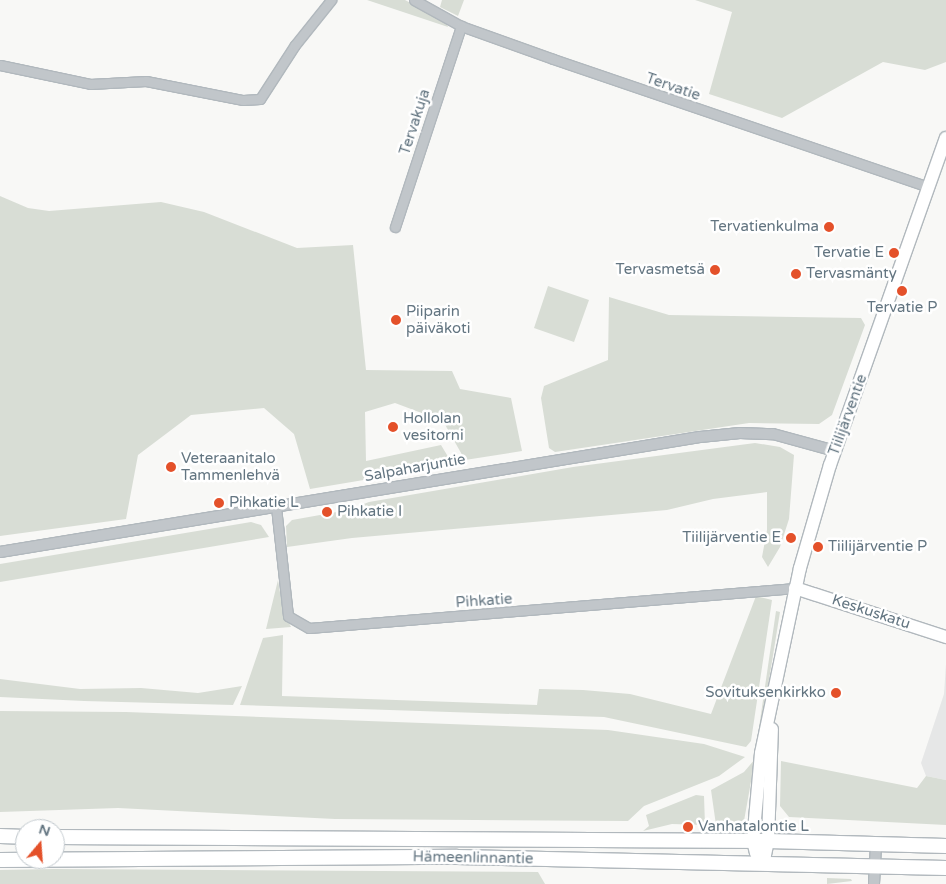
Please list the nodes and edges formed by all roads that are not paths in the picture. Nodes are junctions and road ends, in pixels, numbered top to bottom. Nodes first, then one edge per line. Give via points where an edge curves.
1 (331, 0) edge
2 (414, 0) edge
3 (461, 26) junction
4 (0, 65) edge
5 (946, 138) edge
6 (929, 187) junction
7 (395, 226) dead end
8 (835, 451) junction
9 (276, 507) junction
10 (0, 552) edge
11 (795, 588) junction
12 (946, 637) edge
13 (772, 699) junction
14 (0, 836) edge
15 (15, 836) edge
16 (65, 837) edge
17 (753, 841) junction
18 (768, 841) junction
19 (876, 844) junction
20 (946, 846) edge
21 (0, 860) edge
22 (761, 862) junction
23 (876, 866) junction
24 (946, 868) edge
25 (874, 884) edge

1 - 4 street via 295,45 260,99 243,100 152,81 90,84
2 - 3 street, Tervatie
3 - 6 street, Tervatie
3 - 7 street, Tervakuja
5 - 6 main road, Tiilijärventie
6 - 8 main road, Tiilijärventie
8 - 9 street, Salpaharjuntie via 799,439 740,433
8 - 11 main road, Tiilijärventie
9 - 10 street, Salpaharjuntie
9 - 11 street, Pihkatie via 288,616 309,628
11 - 12 main road, Keskuskatu
11 - 13 main road, Tiilijärventie
13 - 17 main road, Tiilijärventie via 761,752
13 - 18 main road, Tiilijärventie
14 - 15 main road
16 - 17 main road, Hämeenlinnantie
17 - 18 main road, Hämeenlinnantie
17 - 22 main road, Tiilijärventie
18 - 19 main road, Hämeenlinnantie
18 - 22 main road, Tiilijärventie
19 - 20 main road, Hämeenlinnantie
19 - 23 street
21 - 22 main road, Hämeenlinnantie via 457,857
22 - 23 main road, Hämeenlinnantie
23 - 24 main road, Hämeenlinnantie
23 - 25 street

